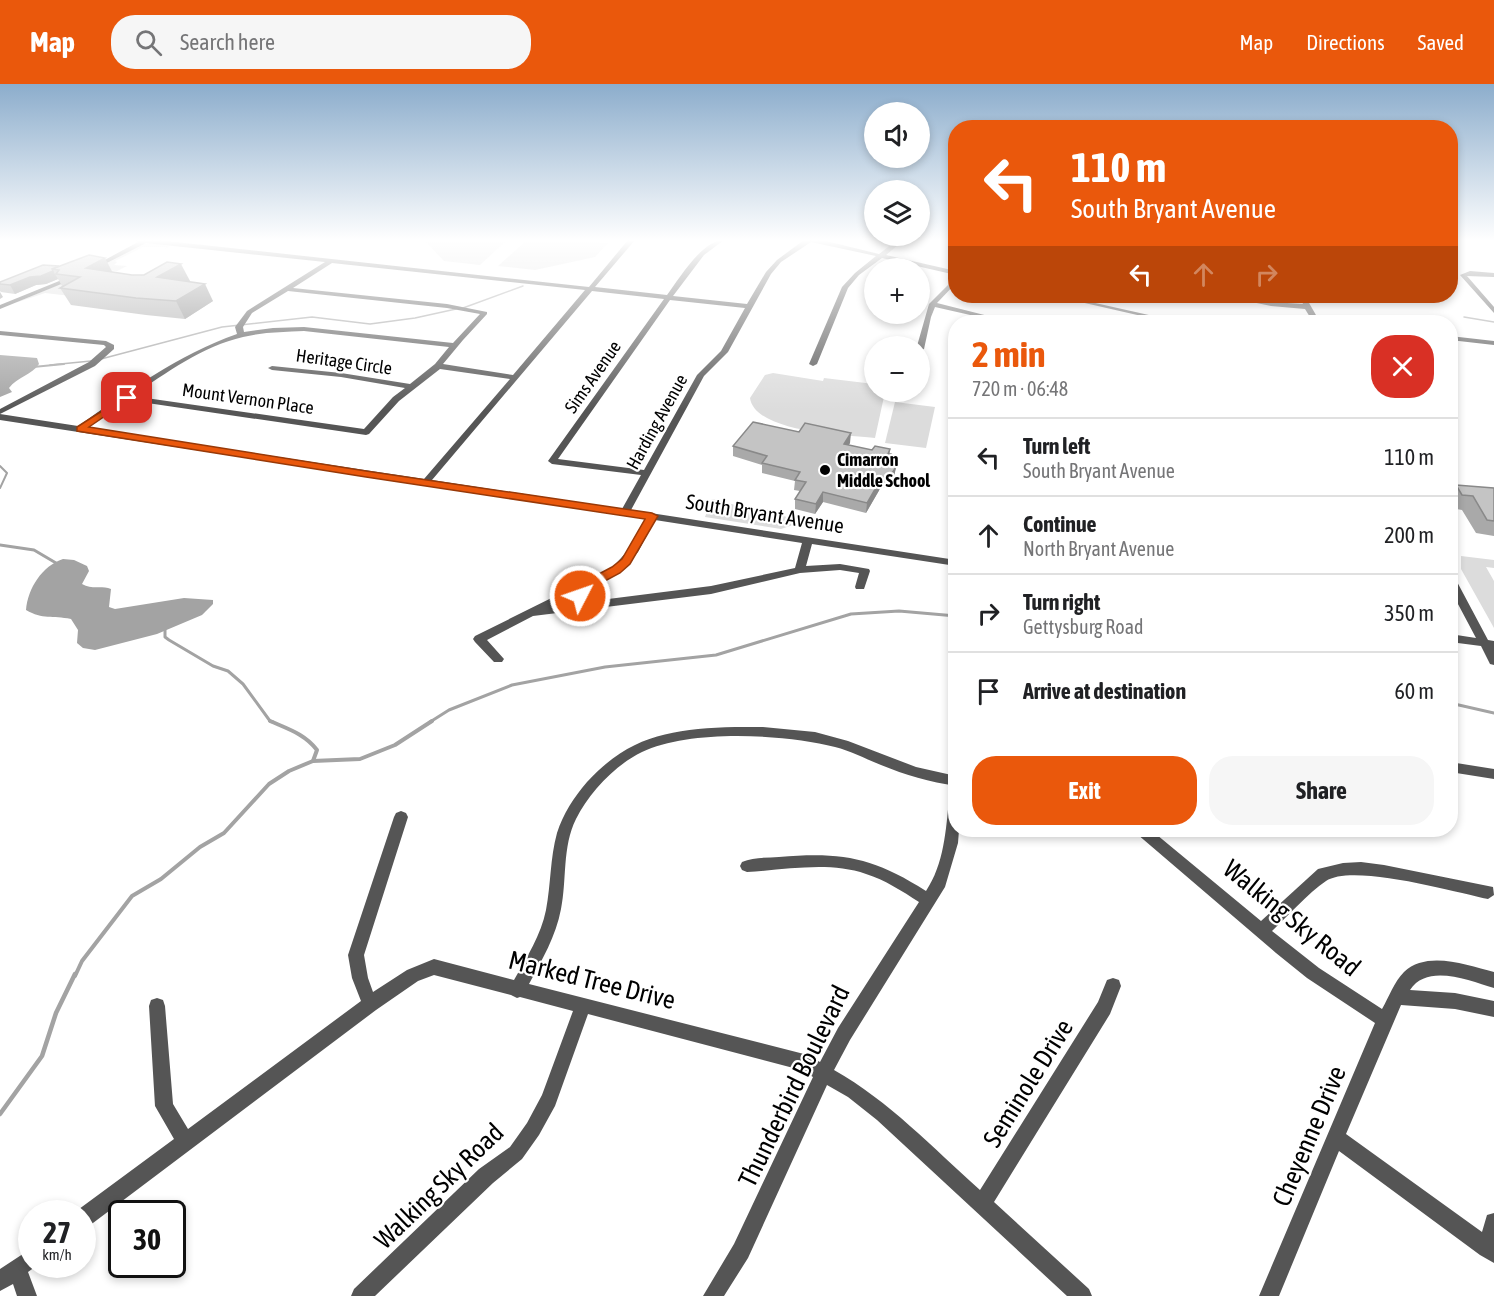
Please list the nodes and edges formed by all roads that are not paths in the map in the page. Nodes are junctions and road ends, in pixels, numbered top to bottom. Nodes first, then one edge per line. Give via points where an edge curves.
1 (25, 297) edge
2 (275, 297) edge
3 (359, 297) edge
4 (583, 297) edge
5 (656, 297) edge
6 (755, 297) edge
7 (840, 297) edge
8 (939, 297) edge
9 (1481, 297) edge
10 (668, 298) junction
11 (1089, 303) edge
12 (1282, 303) edge
13 (1306, 303) edge
14 (932, 304) junction
15 (749, 306) junction
16 (0, 307) edge
17 (1309, 307) junction
18 (1494, 311) edge
19 (978, 315) edge
20 (1144, 315) edge
21 (1313, 315) edge
22 (0, 333) edge
23 (241, 335) junction
24 (923, 336) edge
25 (1458, 339) edge
26 (1494, 343) edge
27 (455, 345) junction
28 (813, 364) dead end
29 (438, 366) junction
30 (272, 368) dead end
31 (514, 377) junction
32 (412, 387) junction
33 (127, 398) junction
34 (2, 412) edge
35 (80, 429) junction
36 (645, 473) junction
37 (425, 483) junction
38 (625, 512) junction
39 (652, 516) junction
40 (808, 540) junction
41 (948, 561) edge
42 (800, 570) junction
43 (583, 587) junction
44 (860, 587) dead end
45 (1458, 591) edge
46 (600, 604) junction
47 (530, 613) junction
48 (1458, 639) edge
49 (1490, 644) edge
50 (498, 660) dead end
51 (1494, 661) edge
52 (1458, 768) edge
53 (1494, 774) edge
54 (948, 779) edge
55 (401, 817) dead end
56 (952, 837) edge
57 (1150, 837) edge
58 (747, 866) dead end
59 (1488, 892) dead end
60 (929, 900) junction
61 (1262, 930) junction
62 (1494, 980) edge
63 (1113, 986) dead end
64 (517, 990) junction
65 (1398, 997) junction
66 (370, 1004) junction
67 (157, 1006) dead end
68 (583, 1006) junction
69 (1494, 1010) edge
70 (1385, 1020) junction
71 (823, 1074) junction
72 (1337, 1138) junction
73 (185, 1141) junction
74 (982, 1204) junction
75 (96, 1208) edge
76 (1494, 1222) edge
77 (1491, 1251) edge
78 (18, 1268) edge
79 (25, 1278) edge
80 (0, 1281) edge
81 (27, 1296) edge
82 (361, 1296) edge
83 (713, 1296) edge
84 (1082, 1296) edge
85 (1269, 1296) edge

1 - 16 street
2 - 23 street via 249,312 239,327
3 - 27 street via 485,313
4 - 31 street
5 - 10 street
6 - 15 street, Harding Avenue
7 - 28 street
8 - 14 street
9 - 18 street
10 - 15 street
10 - 36 street, Sims Avenue via 552,461
11 - 20 street
12 - 17 street
13 - 17 street
14 - 19 street
14 - 24 street
15 - 36 street, Harding Avenue via 724,352 701,375
17 - 21 street
22 - 34 street via 111,345 94,362
23 - 27 street via 304,329
23 - 33 street via 193,354
25 - 26 street
27 - 29 street
29 - 31 street
29 - 32 street
30 - 32 street, Heritage Circle
31 - 37 street
32 - 33 street, Mount Vernon Place via 366,432
33 - 35 street
34 - 35 street, South Bryant Avenue
35 - 37 street, South Bryant Avenue
36 - 38 street, Harding Avenue
37 - 38 street, South Bryant Avenue
38 - 39 street, South Bryant Avenue
39 - 40 street, South Bryant Avenue
39 - 43 street via 626,561
40 - 41 street, South Bryant Avenue
40 - 42 street
42 - 44 street via 828,567 865,571
42 - 46 street via 711,590
43 - 46 street via 581,599
43 - 47 street
45 - 49 street
46 - 47 street
47 - 50 street via 479,639
48 - 49 street
49 - 51 street
52 - 53 street
54 - 64 street via 811,736 724,731 638,748 597,780 568,821 558,856 551,921
55 - 66 street via 356,955
56 - 60 street, Thunderbird Boulevard via 940,882
57 - 61 street, Walking Sky Road
58 - 60 street via 852,863 883,874
59 - 61 street via 1373,870 1343,869 1323,874
60 - 71 street, Thunderbird Boulevard via 881,972
61 - 70 street, Walking Sky Road via 1313,973
62 - 65 street, Cheyenne Drive via 1448,970 1420,970 1406,982
63 - 74 street, Seminole Drive via 1104,1008
64 - 66 street, Marked Tree Drive via 434,967 413,975
64 - 68 street, Marked Tree Drive
65 - 69 street via 1455,1001
65 - 70 street, Cheyenne Drive
66 - 73 street, Marked Tree Drive
67 - 73 street via 164,1106
68 - 71 street, Marked Tree Drive via 804,1062
68 - 82 street, Walking Sky Road via 549,1100 516,1153 486,1176
70 - 72 street, Cheyenne Drive
71 - 74 street, Marked Tree Drive via 884,1114
71 - 83 street, Thunderbird Boulevard via 760,1213
72 - 77 street
72 - 85 street, Cheyenne Drive
73 - 75 street, Marked Tree Drive
74 - 84 street, Marked Tree Drive
76 - 77 street
78 - 80 street
79 - 81 street

